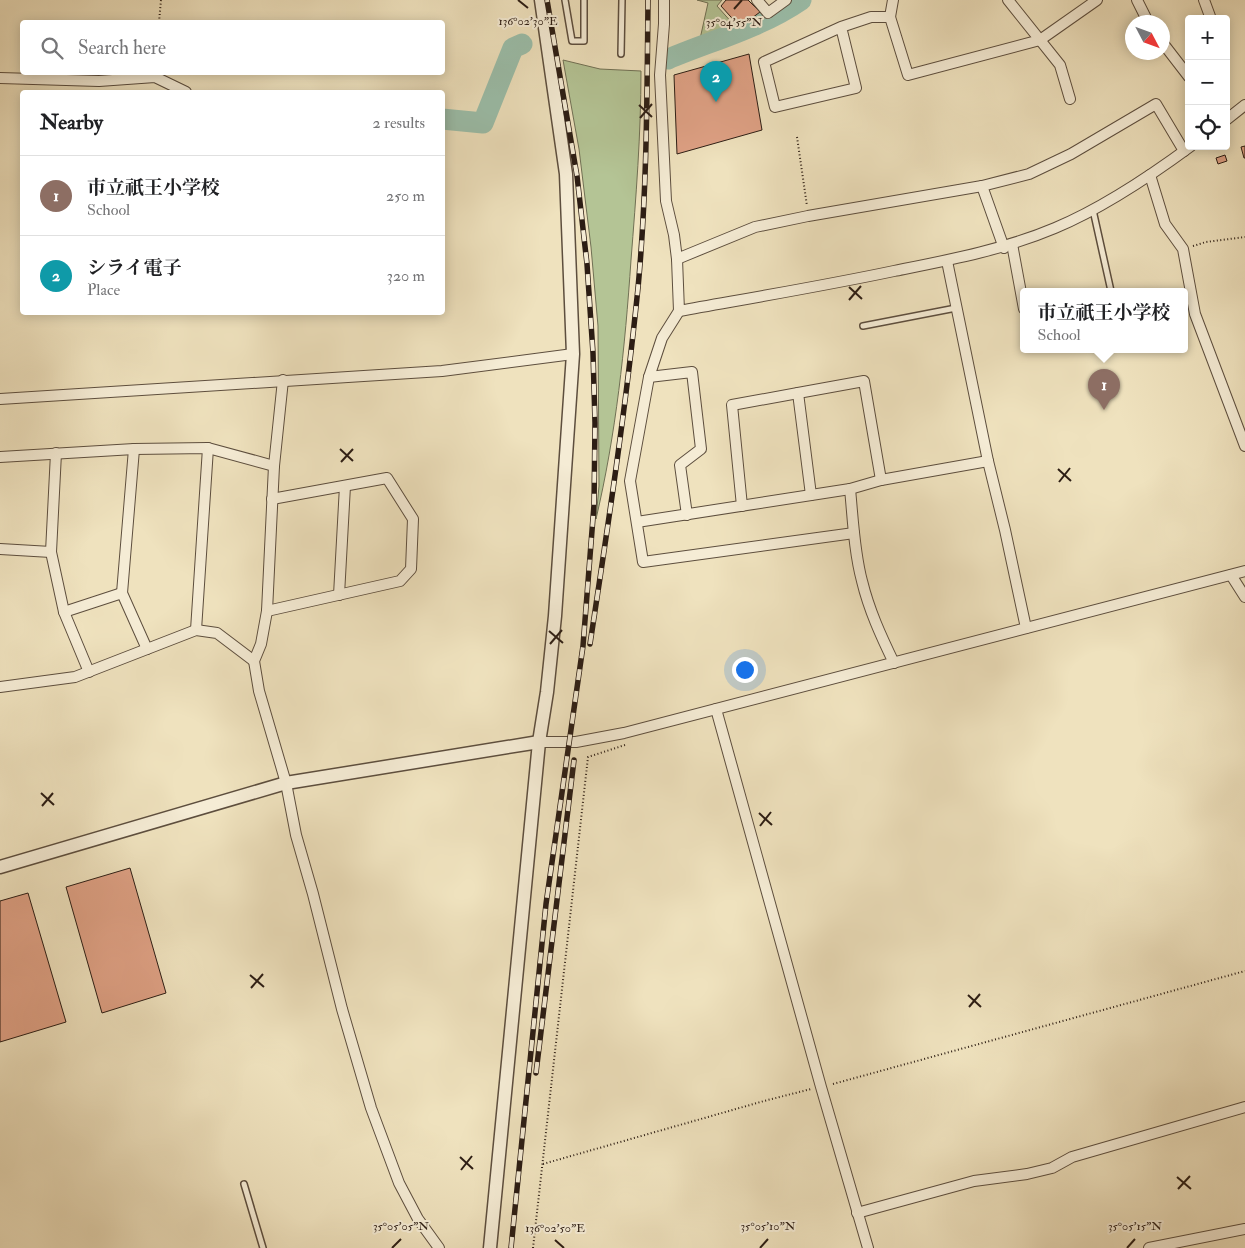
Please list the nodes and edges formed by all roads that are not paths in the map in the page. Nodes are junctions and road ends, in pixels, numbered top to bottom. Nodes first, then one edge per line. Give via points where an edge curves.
1 (541, 0) edge
2 (565, 0) edge
3 (584, 0) edge
4 (622, 0) edge
5 (664, 0) edge
6 (757, 0) edge
7 (786, 0) edge
8 (893, 0) edge
9 (1008, 0) edge
10 (1097, 0) edge
11 (1204, 0) edge
12 (1141, 1) edge
13 (1146, 15) edge
14 (1210, 15) edge
15 (890, 17) junction
16 (842, 26) junction
17 (1040, 40) junction
18 (1170, 52) edge
19 (621, 54) dead end
20 (1185, 72) edge
21 (0, 78) edge
22 (182, 90) edge
23 (1070, 99) dead end
24 (1245, 105) edge
25 (1230, 117) edge
26 (1185, 146) edge
27 (1186, 150) edge
28 (1150, 175) junction
29 (982, 186) junction
30 (1093, 210) junction
31 (1008, 246) junction
32 (677, 259) junction
33 (947, 261) junction
34 (1109, 288) edge
35 (1020, 293) edge
36 (956, 308) junction
37 (679, 311) junction
38 (863, 326) dead end
39 (573, 354) junction
40 (648, 377) junction
41 (283, 380) junction
42 (798, 393) junction
43 (0, 399) edge
44 (1245, 446) edge
45 (208, 448) junction
46 (134, 449) junction
47 (56, 453) junction
48 (0, 457) edge
49 (988, 461) junction
50 (274, 466) junction
51 (881, 480) junction
52 (344, 486) junction
53 (850, 489) junction
54 (811, 496) junction
55 (272, 499) junction
56 (742, 506) junction
57 (687, 515) junction
58 (637, 522) junction
59 (854, 533) junction
60 (0, 549) edge
61 (51, 552) junction
62 (1245, 571) edge
63 (1231, 575) junction
64 (122, 593) junction
65 (339, 594) junction
66 (1245, 597) edge
67 (266, 611) junction
68 (64, 612) junction
69 (1026, 628) junction
70 (196, 630) junction
71 (147, 649) junction
72 (254, 661) junction
73 (894, 663) junction
74 (89, 672) junction
75 (0, 686) edge
76 (716, 708) junction
77 (539, 742) junction
78 (286, 783) junction
79 (0, 867) edge
80 (1245, 1107) edge
81 (244, 1184) dead end
82 (858, 1213) junction
83 (1245, 1229) edge
84 (263, 1248) edge
85 (439, 1248) edge
86 (490, 1248) edge
87 (868, 1248) edge
88 (1149, 1248) edge

1 - 39 street via 566,174
2 - 3 lane via 572,41 584,42
4 - 19 lane
5 - 32 street via 660,75 666,192
6 - 7 street via 768,13
8 - 15 street
9 - 17 street
10 - 17 street
11 - 14 street
12 - 13 street
15 - 16 street via 872,17
15 - 17 street via 908,74
16 - 16 street via 764,62 775,107 856,88
17 - 23 street via 1060,65
18 - 20 street
21 - 22 street via 99,80 155,77
24 - 25 street
26 - 29 street via 1156,104 1071,154 1029,174
27 - 28 street
28 - 30 street
28 - 44 street via 1165,224 1183,249 1195,314
29 - 31 street
29 - 32 street via 754,227
30 - 31 street
30 - 34 lane
31 - 33 street
31 - 35 street
32 - 37 street
33 - 36 street
33 - 37 street
36 - 38 lane
36 - 49 street
37 - 40 street via 662,338
39 - 41 street via 442,371
39 - 77 street via 555,616
40 - 57 street via 692,372 701,449 680,465
40 - 58 street via 630,481
41 - 43 street
41 - 50 street
42 - 51 street via 864,381
42 - 54 street
42 - 56 street via 732,405
45 - 46 street
45 - 50 street
45 - 70 street
46 - 47 street
46 - 64 street
47 - 48 street
47 - 61 street
49 - 51 street
49 - 69 street
50 - 55 street
51 - 53 street
52 - 55 street
52 - 65 street
52 - 65 street via 387,478 413,519 410,569 400,581
53 - 54 street
53 - 59 street
54 - 56 street
55 - 67 street
56 - 57 street
57 - 58 street
58 - 59 street via 643,562
59 - 73 street via 861,580 876,627
60 - 61 street
61 - 68 street
62 - 63 street
63 - 66 street
63 - 69 street
64 - 68 street
64 - 71 street
65 - 67 street
67 - 72 street via 261,644
68 - 74 street
69 - 73 street
70 - 71 street
70 - 72 street via 217,633
71 - 74 street
72 - 78 street via 259,691
73 - 76 street
74 - 75 street via 75,677
76 - 77 street via 600,738
76 - 82 street
77 - 78 street
77 - 86 street
78 - 79 street
78 - 85 street via 296,835 371,1108 399,1183 418,1220
80 - 82 street via 1072,1157 1052,1168 974,1181
81 - 84 lane
82 - 87 street
83 - 88 street

